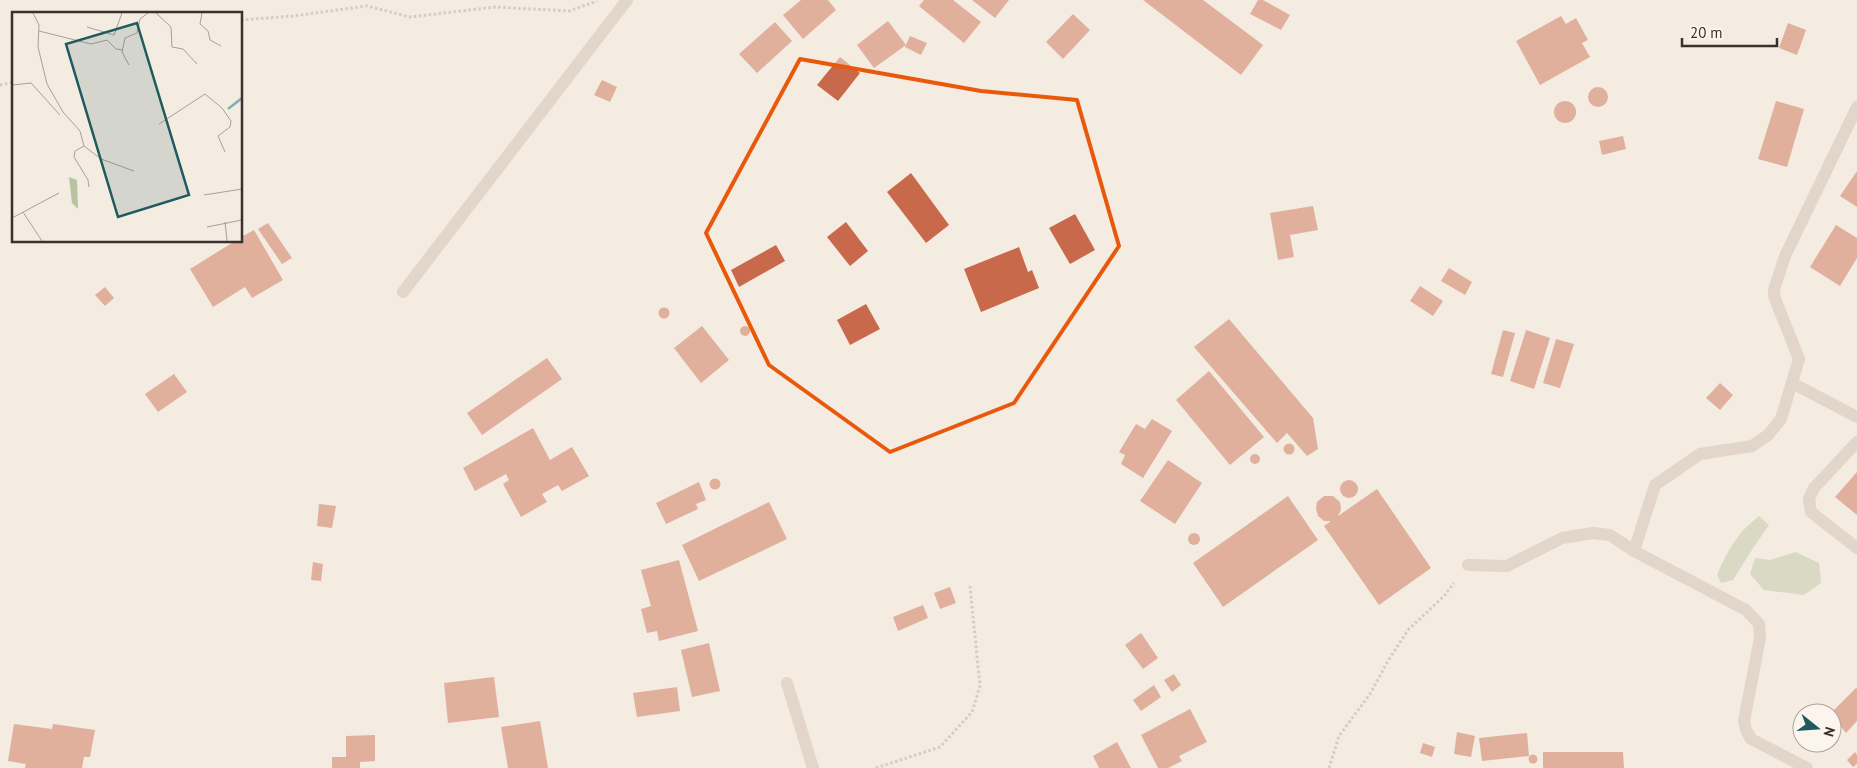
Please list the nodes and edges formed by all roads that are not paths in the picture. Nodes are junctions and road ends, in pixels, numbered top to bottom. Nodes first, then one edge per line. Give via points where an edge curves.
1 (627, 0) edge
2 (1857, 107) edge
3 (403, 292) dead end
4 (1792, 383) junction
5 (1857, 417) edge
6 (1857, 442) edge
7 (1857, 548) edge
8 (1634, 551) junction
9 (1468, 565) road end
10 (787, 683) dead end
11 (813, 768) edge
12 (1806, 768) edge

1 - 3 street
2 - 4 street via 1785,256 1774,290 1799,359
4 - 5 street
4 - 8 street via 1781,419 1768,435 1752,446 1700,454 1655,485
6 - 7 street via 1814,488 1809,502 1811,512
8 - 9 street via 1610,535 1593,532 1562,538 1512,565
8 - 12 street via 1746,610 1759,624 1760,638 1744,721 1746,730 1751,739
10 - 11 street

